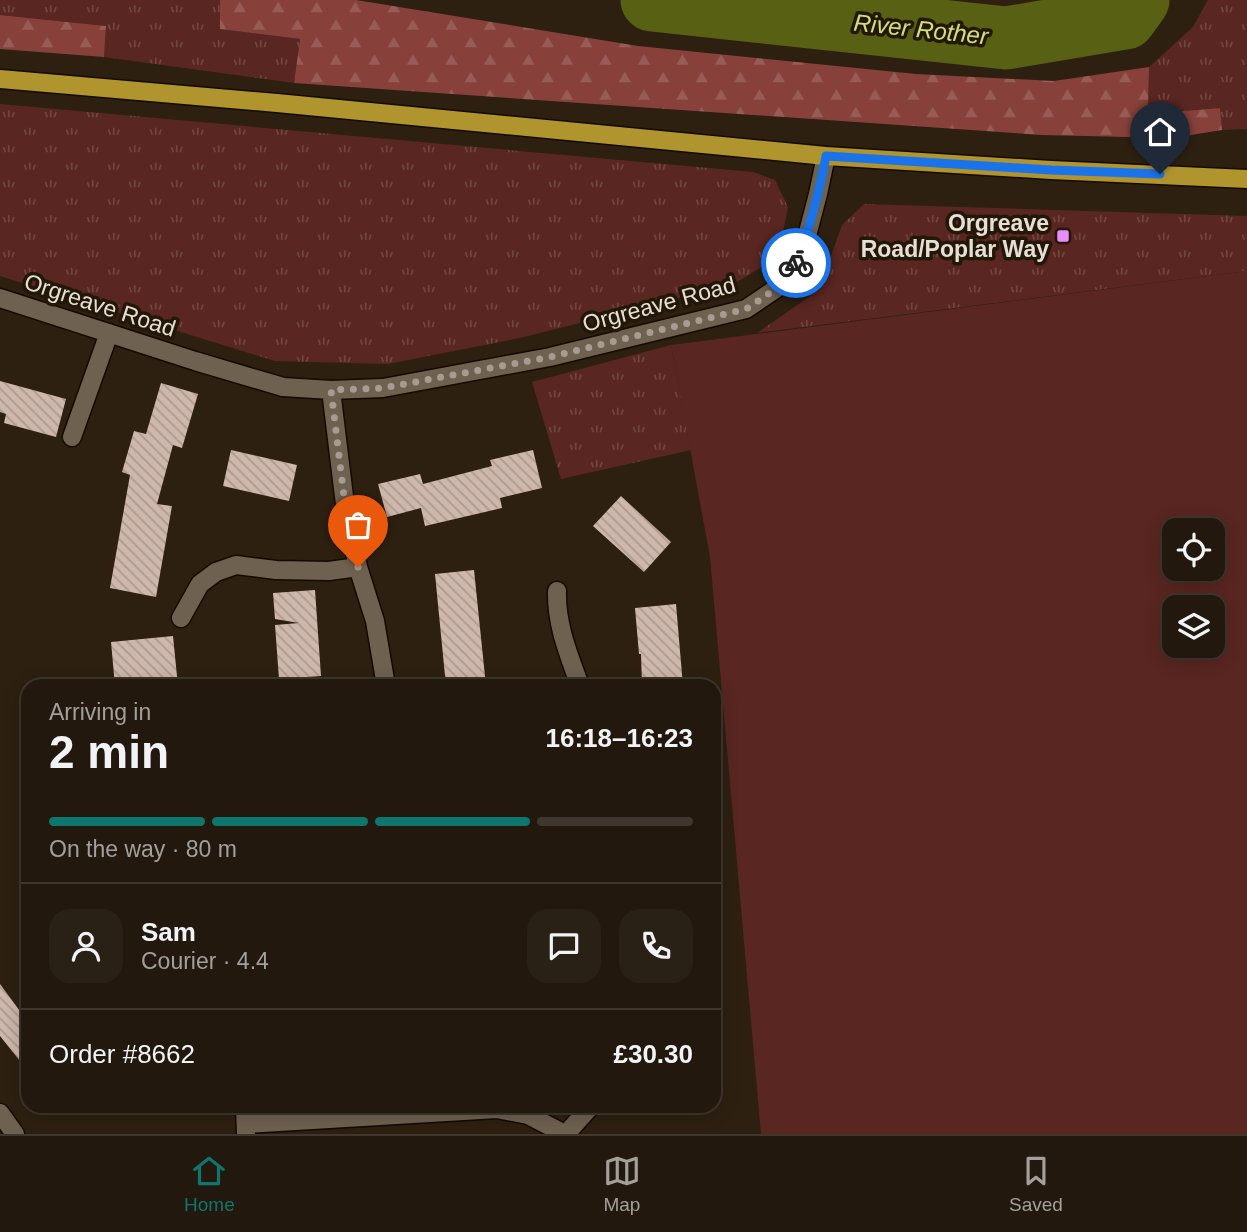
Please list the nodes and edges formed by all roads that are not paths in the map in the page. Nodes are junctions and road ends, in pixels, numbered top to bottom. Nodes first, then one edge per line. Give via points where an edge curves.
1 (0, 79) edge
2 (826, 156) junction
3 (1247, 178) edge
4 (0, 298) edge
5 (110, 333) junction
6 (331, 390) junction
7 (72, 437) dead end
8 (358, 567) junction
9 (557, 591) dead end
10 (181, 618) dead end
11 (385, 679) edge
12 (578, 679) edge
13 (0, 1113) edge
14 (447, 1113) edge
15 (518, 1113) edge
16 (585, 1113) edge
17 (246, 1129) edge
18 (15, 1134) edge
19 (561, 1134) edge
20 (566, 1134) edge

1 - 2 main road
2 - 3 main road
2 - 6 street, Orgreave Road via 808,232 795,264 780,286 746,309 550,357 383,388
4 - 5 street, Orgreave Road
5 - 6 street, Orgreave Road via 283,387
5 - 7 street
6 - 8 street via 346,513
8 - 10 street via 329,571 236,565 200,584
8 - 11 street via 375,621
9 - 12 street via 561,632
13 - 18 street
14 - 17 street
15 - 19 street
16 - 20 street

